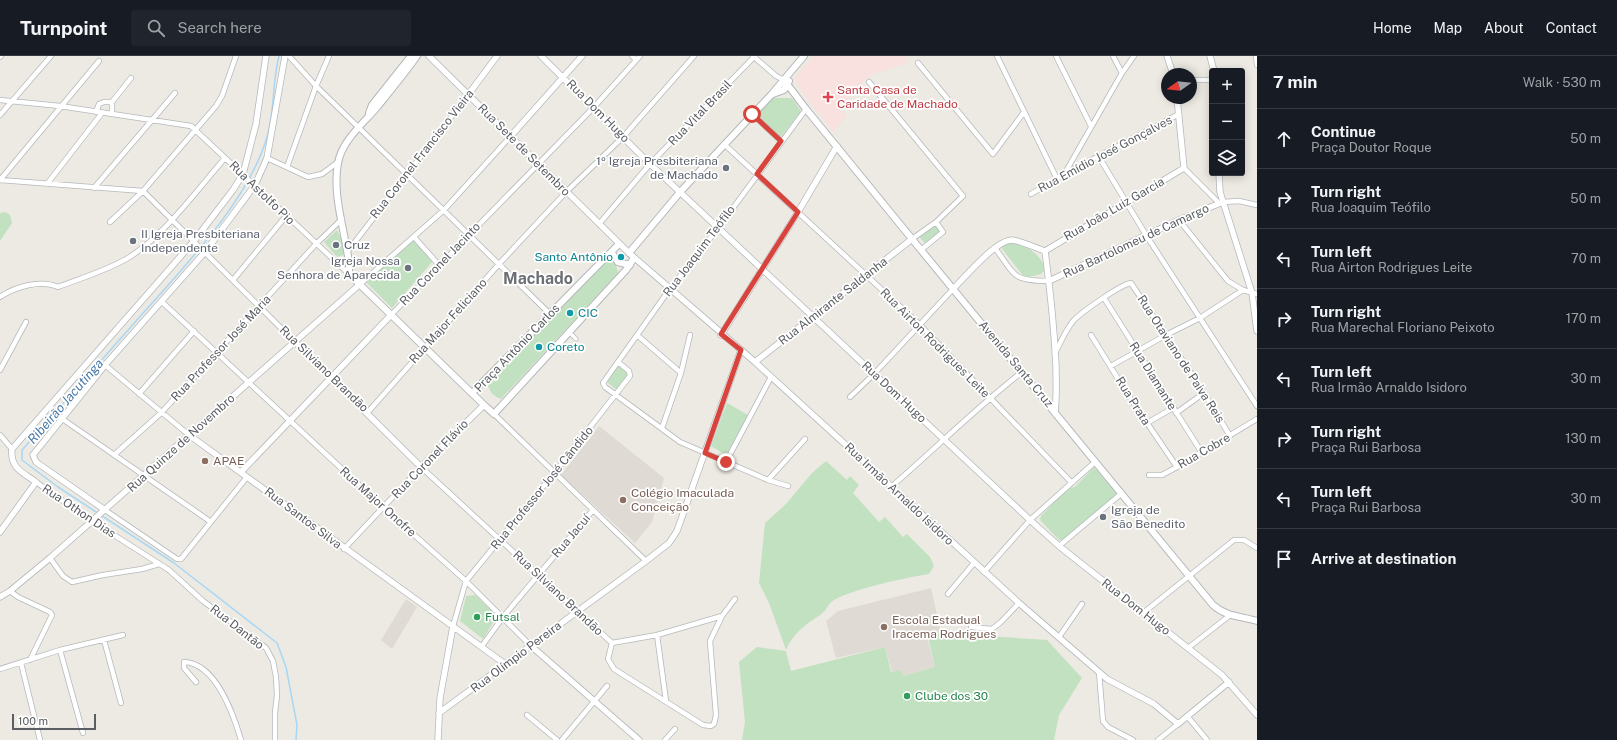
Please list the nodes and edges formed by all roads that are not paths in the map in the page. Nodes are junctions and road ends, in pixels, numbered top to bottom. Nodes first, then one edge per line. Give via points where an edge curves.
1 (52, 56) edge
2 (236, 56) edge
3 (266, 56) edge
4 (285, 56) edge
5 (289, 56) edge
6 (329, 56) edge
7 (430, 56) edge
8 (497, 56) edge
9 (541, 56) edge
10 (582, 56) edge
11 (632, 56) edge
12 (640, 56) edge
13 (694, 56) edge
14 (754, 56) edge
15 (804, 56) edge
16 (997, 56) edge
17 (1056, 56) edge
18 (1113, 56) edge
19 (1134, 56) edge
20 (1168, 56) edge
21 (1210, 56) edge
22 (1256, 56) edge
23 (414, 57) edge
24 (636, 60) junction
25 (99, 61) dead end
26 (918, 63) dead end
27 (1257, 65) edge
28 (1171, 68) edge
29 (1213, 68) edge
30 (1122, 73) junction
31 (563, 77) junction
32 (130, 78) dead end
33 (1197, 80) edge
34 (1209, 80) edge
35 (784, 82) junction
36 (869, 82) dead end
37 (316, 86) junction
38 (784, 90) junction
39 (175, 93) dead end
40 (468, 94) junction
41 (771, 95) junction
42 (798, 98) junction
43 (0, 100) edge
44 (13, 101) junction
45 (112, 102) junction
46 (1178, 104) edge
47 (60, 106) junction
48 (594, 107) junction
49 (806, 109) junction
50 (96, 112) junction
51 (1024, 112) junction
52 (102, 113) junction
53 (112, 114) junction
54 (752, 114) junction
55 (1179, 114) junction
56 (0, 115) edge
57 (153, 120) junction
58 (359, 126) junction
59 (1091, 126) junction
60 (195, 130) junction
61 (510, 137) junction
62 (623, 137) junction
63 (781, 141) junction
64 (724, 144) junction
65 (836, 146) junction
66 (1098, 157) junction
67 (225, 158) junction
68 (267, 158) junction
69 (338, 162) junction
70 (538, 163) junction
71 (650, 164) junction
72 (287, 167) junction
73 (1184, 168) junction
74 (407, 174) junction
75 (757, 174) junction
76 (1065, 174) junction
77 (244, 175) junction
78 (1219, 176) edge
79 (1057, 179) junction
80 (0, 180) edge
81 (47, 184) junction
82 (254, 184) junction
83 (94, 188) junction
84 (143, 191) junction
85 (681, 191) junction
86 (566, 192) junction
87 (1032, 194) dead end
88 (1126, 202) junction
89 (1221, 203) junction
90 (1257, 205) edge
91 (444, 210) junction
92 (798, 212) junction
93 (286, 216) junction
94 (172, 219) junction
95 (342, 219) junction
96 (1179, 220) junction
97 (110, 222) dead end
98 (936, 222) junction
99 (599, 224) junction
100 (718, 227) junction
101 (468, 235) junction
102 (1146, 235) junction
103 (414, 237) junction
104 (912, 239) junction
105 (195, 242) junction
106 (316, 244) junction
107 (619, 244) junction
108 (995, 248) junction
109 (921, 250) junction
110 (204, 251) junction
111 (348, 251) junction
112 (1045, 251) junction
113 (612, 253) junction
114 (629, 253) junction
115 (634, 258) junction
116 (438, 264) junction
117 (499, 264) junction
118 (630, 265) junction
119 (762, 268) junction
120 (349, 274) junction
121 (866, 275) junction
122 (233, 280) junction
123 (1049, 280) junction
124 (359, 285) junction
125 (953, 289) junction
126 (669, 290) junction
127 (1243, 290) junction
128 (1255, 293) edge
129 (0, 297) edge
130 (1104, 298) junction
131 (162, 302) junction
132 (260, 306) junction
133 (549, 313) junction
134 (391, 315) junction
135 (814, 316) junction
136 (1200, 318) junction
137 (26, 322) dead end
138 (919, 324) junction
139 (194, 331) junction
140 (1257, 331) edge
141 (570, 332) junction
142 (721, 334) junction
143 (690, 335) dead end
144 (1091, 335) dead end
145 (1166, 335) junction
146 (637, 336) junction
147 (576, 339) dead end
148 (295, 342) junction
149 (424, 347) junction
150 (741, 350) junction
151 (1138, 351) junction
152 (217, 353) junction
153 (1055, 353) junction
154 (618, 362) junction
155 (755, 362) junction
156 (105, 365) junction
157 (1111, 366) junction
158 (0, 370) edge
159 (1022, 372) junction
160 (681, 373) junction
161 (874, 374) junction
162 (332, 377) junction
163 (771, 377) junction
164 (249, 382) junction
165 (472, 393) junction
166 (1204, 393) junction
167 (139, 394) junction
168 (616, 395) junction
169 (850, 397) dead end
170 (990, 397) junction
171 (484, 405) junction
172 (1257, 406) edge
173 (1173, 408) junction
174 (368, 412) junction
175 (1055, 412) junction
176 (161, 413) junction
177 (1176, 413) junction
178 (494, 414) junction
179 (61, 418) junction
180 (1257, 419) edge
181 (290, 421) junction
182 (1147, 423) junction
183 (662, 428) junction
184 (190, 434) junction
185 (0, 435) edge
186 (1230, 436) junction
187 (805, 439) dead end
188 (946, 440) junction
189 (12, 449) junction
190 (705, 453) junction
191 (1202, 453) junction
192 (114, 455) junction
193 (726, 462) junction
194 (1095, 462) junction
195 (422, 467) junction
196 (1177, 467) junction
197 (241, 472) junction
198 (555, 472) junction
199 (1149, 475) dead end
200 (143, 477) junction
201 (247, 477) junction
202 (768, 480) junction
203 (36, 482) junction
204 (1071, 482) junction
205 (788, 486) dead end
206 (891, 487) junction
207 (1122, 493) junction
208 (384, 508) junction
209 (104, 510) junction
210 (593, 510) junction
211 (94, 520) junction
212 (1030, 520) junction
213 (211, 522) junction
214 (0, 532) edge
215 (500, 540) junction
216 (1059, 546) junction
217 (1257, 548) edge
218 (344, 549) junction
219 (50, 558) junction
220 (646, 560) junction
221 (974, 563) junction
222 (159, 564) junction
223 (984, 572) junction
224 (174, 575) joint
225 (539, 575) junction
226 (1190, 577) junction
227 (466, 581) junction
228 (10, 591) junction
229 (948, 594) dead end
230 (1, 598) edge
231 (735, 599) dead end
232 (1019, 603) junction
233 (1082, 604) dead end
234 (576, 611) junction
235 (1144, 613) junction
236 (722, 616) junction
237 (1229, 616) junction
238 (503, 617) junction
239 (1257, 621) edge
240 (453, 626) junction
241 (971, 627) dead end
242 (657, 634) junction
243 (123, 635) dead end
244 (1060, 637) junction
245 (104, 640) junction
246 (612, 643) junction
247 (530, 645) junction
248 (482, 646) junction
249 (1188, 648) junction
250 (60, 650) junction
251 (30, 660) junction
252 (21, 663) junction
253 (505, 664) junction
254 (0, 669) edge
255 (1099, 672) junction
256 (196, 682) dead end
257 (1230, 682) junction
258 (607, 686) dead end
259 (666, 701) junction
260 (594, 702) junction
261 (121, 703) dead end
262 (439, 713) junction
263 (527, 715) dead end
264 (1257, 715) edge
265 (1187, 716) junction
266 (1178, 724) junction
267 (675, 729) dead end
268 (83, 733) dead end
269 (40, 740) edge
270 (241, 740) edge
271 (275, 740) edge
272 (438, 740) edge
273 (557, 740) edge
274 (562, 740) edge
275 (639, 740) edge
276 (666, 740) edge
277 (1134, 740) edge
278 (1158, 740) edge
279 (1207, 740) edge

1 - 44 street
2 - 60 street via 222,96
3 - 77 street via 256,124
4 - 68 street
5 - 37 street
6 - 37 street
7 - 40 street, Rua Sete de Setembro
8 - 40 street, Rua Coronel Francisco Vieira
9 - 31 street, Rua Dom Hugo
10 - 31 street
11 - 24 street
12 - 24 street, Rua Coronel Jacinto
13 - 62 street, Rua Major Feliciano
14 - 35 street
14 - 71 street, Rua Vital Brasil
15 - 35 main road
16 - 51 street
17 - 59 street
18 - 30 street
19 - 30 street
20 - 28 street
21 - 29 street
22 - 27 street
23 - 58 main road via 372,104 368,115
24 - 48 street, Rua Coronel Jacinto
25 - 47 street
26 - 51 street via 993,154
30 - 59 street
31 - 48 street, Rua Dom Hugo
31 - 61 street
32 - 45 street
33 - 34 street
35 - 38 main road
35 - 41 main road
35 - 42 main road, Avenida Santa Cruz
36 - 98 street via 963,196
37 - 58 street
37 - 72 street
38 - 41 main road
38 - 42 main road
39 - 57 street
40 - 61 street, Rua Sete de Setembro
40 - 74 street, Rua Coronel Francisco Vieira
41 - 54 main road
42 - 49 main road, Avenida Santa Cruz
43 - 44 street, Rua Astolfo Pio
44 - 47 street, Rua Astolfo Pio
44 - 56 street
45 - 50 street via 101,103
45 - 53 street
46 - 55 street
47 - 50 street, Rua Astolfo Pio
47 - 80 street
48 - 62 street, Rua Dom Hugo
48 - 70 street, Rua Coronel Jacinto
49 - 63 street, Rua Joaquim Teófilo
49 - 65 main road, Avenida Santa Cruz
50 - 52 street, Rua Astolfo Pio
51 - 79 street
52 - 53 street, Rua Astolfo Pio
52 - 81 street
53 - 57 street, Rua Astolfo Pio
54 - 63 street
54 - 64 main road
55 - 66 street, Rua Emídio José Gonçalves
55 - 73 street
57 - 60 street, Rua Astolfo Pio via 186,124
57 - 83 street
58 - 69 main road
58 - 74 street
59 - 76 street
60 - 67 street, Rua Astolfo Pio
60 - 84 street
61 - 70 street, Rua Sete de Setembro
61 - 91 street
62 - 71 street, Rua Dom Hugo
62 - 86 street, Rua Major Feliciano
63 - 75 street, Rua Joaquim Teófilo
64 - 75 street, Rua Airton Rodrigues Leite
64 - 85 main road
65 - 92 street
65 - 104 main road, Avenida Santa Cruz
66 - 76 street, Rua Emídio José Gonçalves
66 - 88 street
67 - 77 street, Rua Astolfo Pio
67 - 94 street
68 - 72 street
68 - 82 street
69 - 72 street via 322,174 308,177
69 - 95 main road via 337,188
70 - 86 street, Rua Sete de Setembro
70 - 101 street, Rua Coronel Jacinto
71 - 85 street, Rua Dom Hugo
71 - 99 street, Rua Vital Brasil
73 - 88 street, Rua João Luiz Garcia
73 - 89 street
74 - 91 street
74 - 111 street, Rua Coronel Francisco Vieira
75 - 92 street, Rua Airton Rodrigues Leite
75 - 100 street, Rua Joaquim Teófilo
76 - 79 street, Rua Emídio José Gonçalves
77 - 82 street, Rua Astolfo Pio
77 - 105 street
78 - 89 street
79 - 87 street, Rua Emídio José Gonçalves
80 - 81 street
81 - 83 street
82 - 93 street, Rua Astolfo Pio
82 - 110 street via 245,201
83 - 84 street
84 - 94 street, Rua Silviano Brandão
84 - 97 street
85 - 100 street, Rua Dom Hugo
85 - 114 main road
86 - 99 street, Rua Sete de Setembro
86 - 117 street, Rua Major Feliciano
88 - 102 street
88 - 112 street, Rua João Luiz Garcia
89 - 90 street via 1239,201
89 - 96 street, Rua Bartolomeu de Camargo
89 - 128 street
91 - 101 street
91 - 103 street
92 - 119 street
92 - 121 street, Rua Airton Rodrigues Leite
93 - 106 street, Rua Astolfo Pio
93 - 122 street
94 - 105 street, Rua Silviano Brandão
94 - 129 street via 128,258 113,266 58,287 44,283 8,291
95 - 106 street, Rua Professor José Maria
95 - 111 main road
96 - 102 street, Rua Bartolomeu de Camargo
96 - 127 street via 1228,281
98 - 104 street
98 - 109 street via 943,232
99 - 107 street, Rua Sete de Setembro
100 - 119 street, Rua Dom Hugo
100 - 126 street, Rua Joaquim Teófilo
101 - 116 street, Rua Coronel Jacinto
101 - 117 street
102 - 123 street, Rua Bartolomeu de Camargo
102 - 136 street
103 - 116 street
103 - 124 street
104 - 109 main road, Avenida Santa Cruz
104 - 121 street, Rua Almirante Saldanha
105 - 110 street, Rua Silviano Brandão
105 - 189 street
106 - 120 street, Rua Astolfo Pio
106 - 132 street, Rua Professor José Maria
107 - 113 main road, Praça Antônio Carlos
107 - 114 street
108 - 112 street via 1004,242 1014,240
108 - 123 street via 1022,280
108 - 125 street
109 - 125 main road, Avenida Santa Cruz
110 - 122 street, Rua Silviano Brandão
110 - 131 street
111 - 120 main road
112 - 123 street
113 - 118 main road via 618,262
113 - 133 main road, Praça Antônio Carlos
114 - 115 street, Rua Irmão Arnaldo Isidoro
115 - 118 main road
115 - 126 street, Rua Irmão Arnaldo Isidoro
116 - 134 street, Rua Coronel Jacinto
117 - 133 street
117 - 149 street, Rua Major Feliciano
118 - 141 main road
119 - 135 street, Rua Dom Hugo
119 - 142 street
120 - 124 main road, Rua Astolfo Pio
121 - 135 street, Rua Almirante Saldanha
121 - 138 street, Rua Airton Rodrigues Leite
122 - 132 street, Rua Silviano Brandão
123 - 153 street
124 - 134 main road, Rua Astolfo Pio
124 - 148 street, Rua Quinze de Novembro
125 - 138 street
125 - 159 main road, Avenida Santa Cruz
126 - 142 street, Rua Irmão Arnaldo Isidoro
126 - 146 street, Rua Joaquim Teófilo
127 - 128 street
127 - 136 street
128 - 140 street
130 - 145 street, Rua Otaviano de Paiva Reis via 1131,283
130 - 151 street, Rua Diamante
130 - 153 street via 1073,321
131 - 139 street, Rua Major Onofre
131 - 156 street
132 - 148 street, Rua Silviano Brandão
132 - 152 street, Rua Professor José Maria
133 - 165 main road, Praça Antônio Carlos
134 - 149 main road, Rua Astolfo Pio
134 - 162 street, Rua Coronel Jacinto
135 - 155 street, Rua Almirante Saldanha
135 - 161 street, Rua Dom Hugo
136 - 145 street
136 - 172 street
137 - 158 street
138 - 161 street
138 - 170 street, Rua Airton Rodrigues Leite
139 - 152 street, Rua Major Onofre
139 - 167 street
141 - 147 street
141 - 178 main road
142 - 150 street, Rua Irmão Arnaldo Isidoro
143 - 160 street
144 - 157 street, Rua Prata
145 - 151 street
145 - 166 street, Rua Otaviano de Paiva Reis
146 - 154 street, Rua Joaquim Teófilo
146 - 160 street
148 - 162 street, Rua Silviano Brandão
148 - 164 street, Rua Quinze de Novembro
149 - 165 main road, Rua Astolfo Pio
149 - 174 street, Rua Major Feliciano
150 - 155 street, Rua Irmão Arnaldo Isidoro
150 - 190 street, Rua Olímpio Pereira
151 - 157 street
151 - 173 street, Rua Diamante
152 - 164 street, Rua Major Onofre
152 - 176 street, Rua Professor José Maria
153 - 175 street
154 - 168 street, Rua Professor José Cândido via 630,376
154 - 168 street, Rua Joaquim Teófilo via 603,383
155 - 163 street, Rua Irmão Arnaldo Isidoro
156 - 167 street, Rua Santos Silva
156 - 179 street
157 - 182 street, Rua Prata
159 - 170 street
159 - 175 main road, Avenida Santa Cruz
160 - 183 street
161 - 169 street
161 - 188 street, Rua Dom Hugo
162 - 174 street, Rua Silviano Brandão
162 - 181 street, Rua Coronel Jacinto
163 - 193 street
163 - 206 street, Rua Irmão Arnaldo Isidoro
164 - 181 street, Rua Major Onofre
164 - 184 street, Rua Quinze de Novembro
165 - 171 main road, Praça Antônio Carlos
166 - 177 street
166 - 186 street, Rua Otaviano de Paiva Reis
167 - 176 street, Rua Santos Silva
168 - 183 street
168 - 198 street, Rua Professor José Cândido
170 - 188 street
170 - 204 street, Rua Airton Rodrigues Leite
171 - 178 main road, Praça Antônio Carlos
171 - 195 street, Rua Coronel Flávio
173 - 177 street, Rua Diamante
173 - 182 street
174 - 195 street, Rua Silviano Brandão
175 - 194 main road, Avenida Santa Cruz
176 - 184 street, Rua Santos Silva
176 - 192 street, Rua Professor José Maria
177 - 191 street, Rua Diamante
178 - 198 street
179 - 192 street
179 - 209 street, Rua Othon Dias via 34,451 33,459
180 - 186 street, Rua Cobre
181 - 197 street, Rua Coronel Jacinto
181 - 208 street, Rua Major Onofre
182 - 196 street, Rua Prata
183 - 190 street via 680,442
184 - 197 street, Rua Santos Silva
184 - 200 street, Rua Quinze de Novembro
185 - 189 street, Rua Othon Dias
186 - 191 street, Rua Cobre
187 - 202 street
188 - 206 street
188 - 212 street, Rua Dom Hugo
189 - 203 street, Rua Othon Dias via 13,463
190 - 193 street
190 - 220 street, Rua Olímpio Pereira via 674,538
191 - 196 street, Rua Cobre
192 - 200 street
193 - 202 street
194 - 204 street
194 - 207 main road, Avenida Santa Cruz
195 - 208 street, Rua Coronel Flávio
195 - 215 street, Rua Silviano Brandão
196 - 199 street, Rua Cobre via 1162,475
197 - 201 street, Rua Santos Silva
198 - 210 street
198 - 215 street, Rua Professor José Cândido
200 - 209 street, Rua Quinze de Novembro
200 - 213 street
201 - 213 street
201 - 218 street, Rua Santos Silva
202 - 205 street
203 - 211 street, Rua Othon Dias
203 - 214 street
204 - 212 street
206 - 221 street, Rua Irmão Arnaldo Isidoro
207 - 216 street
207 - 226 main road, Avenida Santa Cruz
208 - 218 street, Rua Coronel Flávio
208 - 227 street, Rua Major Onofre
209 - 211 street, Rua Quinze de Novembro
209 - 213 street, Rua Othon Dias via 177,559 181,559
210 - 220 street
210 - 225 street, Rua Jacuí
211 - 219 street, Rua Quinze de Novembro
211 - 222 street, Rua Othon Dias
212 - 216 street, Rua Dom Hugo
212 - 223 street
215 - 225 street, Rua Silviano Brandão
215 - 227 street, Rua Professor José Cândido
216 - 235 street, Rua Dom Hugo
217 - 226 street via 1244,540 1234,540
218 - 240 street, Rua Santos Silva
219 - 222 street via 63,576 72,582
219 - 228 street, Rua Quinze de Novembro
220 - 234 street, Rua Olímpio Pereira
221 - 223 street, Rua Irmão Arnaldo Isidoro
221 - 229 street
222 - 224 street, Rua Othon Dias
223 - 232 street, Rua Irmão Arnaldo Isidoro
224 - 271 street, Rua Dantão via 266,648 273,661 276,677
225 - 234 street, Rua Silviano Brandão
225 - 238 street, Rua Jacuí
226 - 235 street
226 - 237 main road, Avenida Santa Cruz via 1213,605
227 - 238 street, Rua Major Onofre
227 - 240 street
228 - 230 street, Rua Quinze de Novembro
228 - 251 street via 52,615
231 - 236 street
232 - 241 street via 992,629
232 - 244 street, Rua Irmão Arnaldo Isidoro
233 - 244 street
234 - 246 street, Rua Silviano Brandão
234 - 247 street, Rua Olímpio Pereira
235 - 249 street, Rua Dom Hugo
236 - 242 street
236 - 259 street via 710,641 716,715 714,724 703,725
237 - 239 main road
237 - 249 street
238 - 247 street, Rua Major Onofre
238 - 248 street, Rua Jacuí
240 - 248 street, Rua Santos Silva
240 - 262 street
242 - 246 street
242 - 259 street
243 - 245 street
244 - 255 street, Rua Irmão Arnaldo Isidoro
245 - 250 street
245 - 261 street
246 - 259 street via 608,659 614,669
247 - 253 street, Rua Olímpio Pereira
247 - 260 street, Rua Major Onofre
248 - 253 street, Rua Santos Silva
249 - 257 street, Rua Dom Hugo
250 - 251 street
250 - 268 street
251 - 252 street
252 - 254 street
252 - 269 street
253 - 262 street, Rua Olímpio Pereira
255 - 266 street, Rua Irmão Arnaldo Isidoro via 1117,685 1154,704
255 - 277 street via 1103,721 1108,727
256 - 270 street via 184,668 184,662 203,670 223,693
257 - 264 street, Rua Dom Hugo
257 - 265 street
258 - 260 street
260 - 274 street
260 - 275 street, Rua Major Onofre
262 - 272 street
263 - 273 street
265 - 266 street
265 - 279 street
266 - 278 street
267 - 276 street

